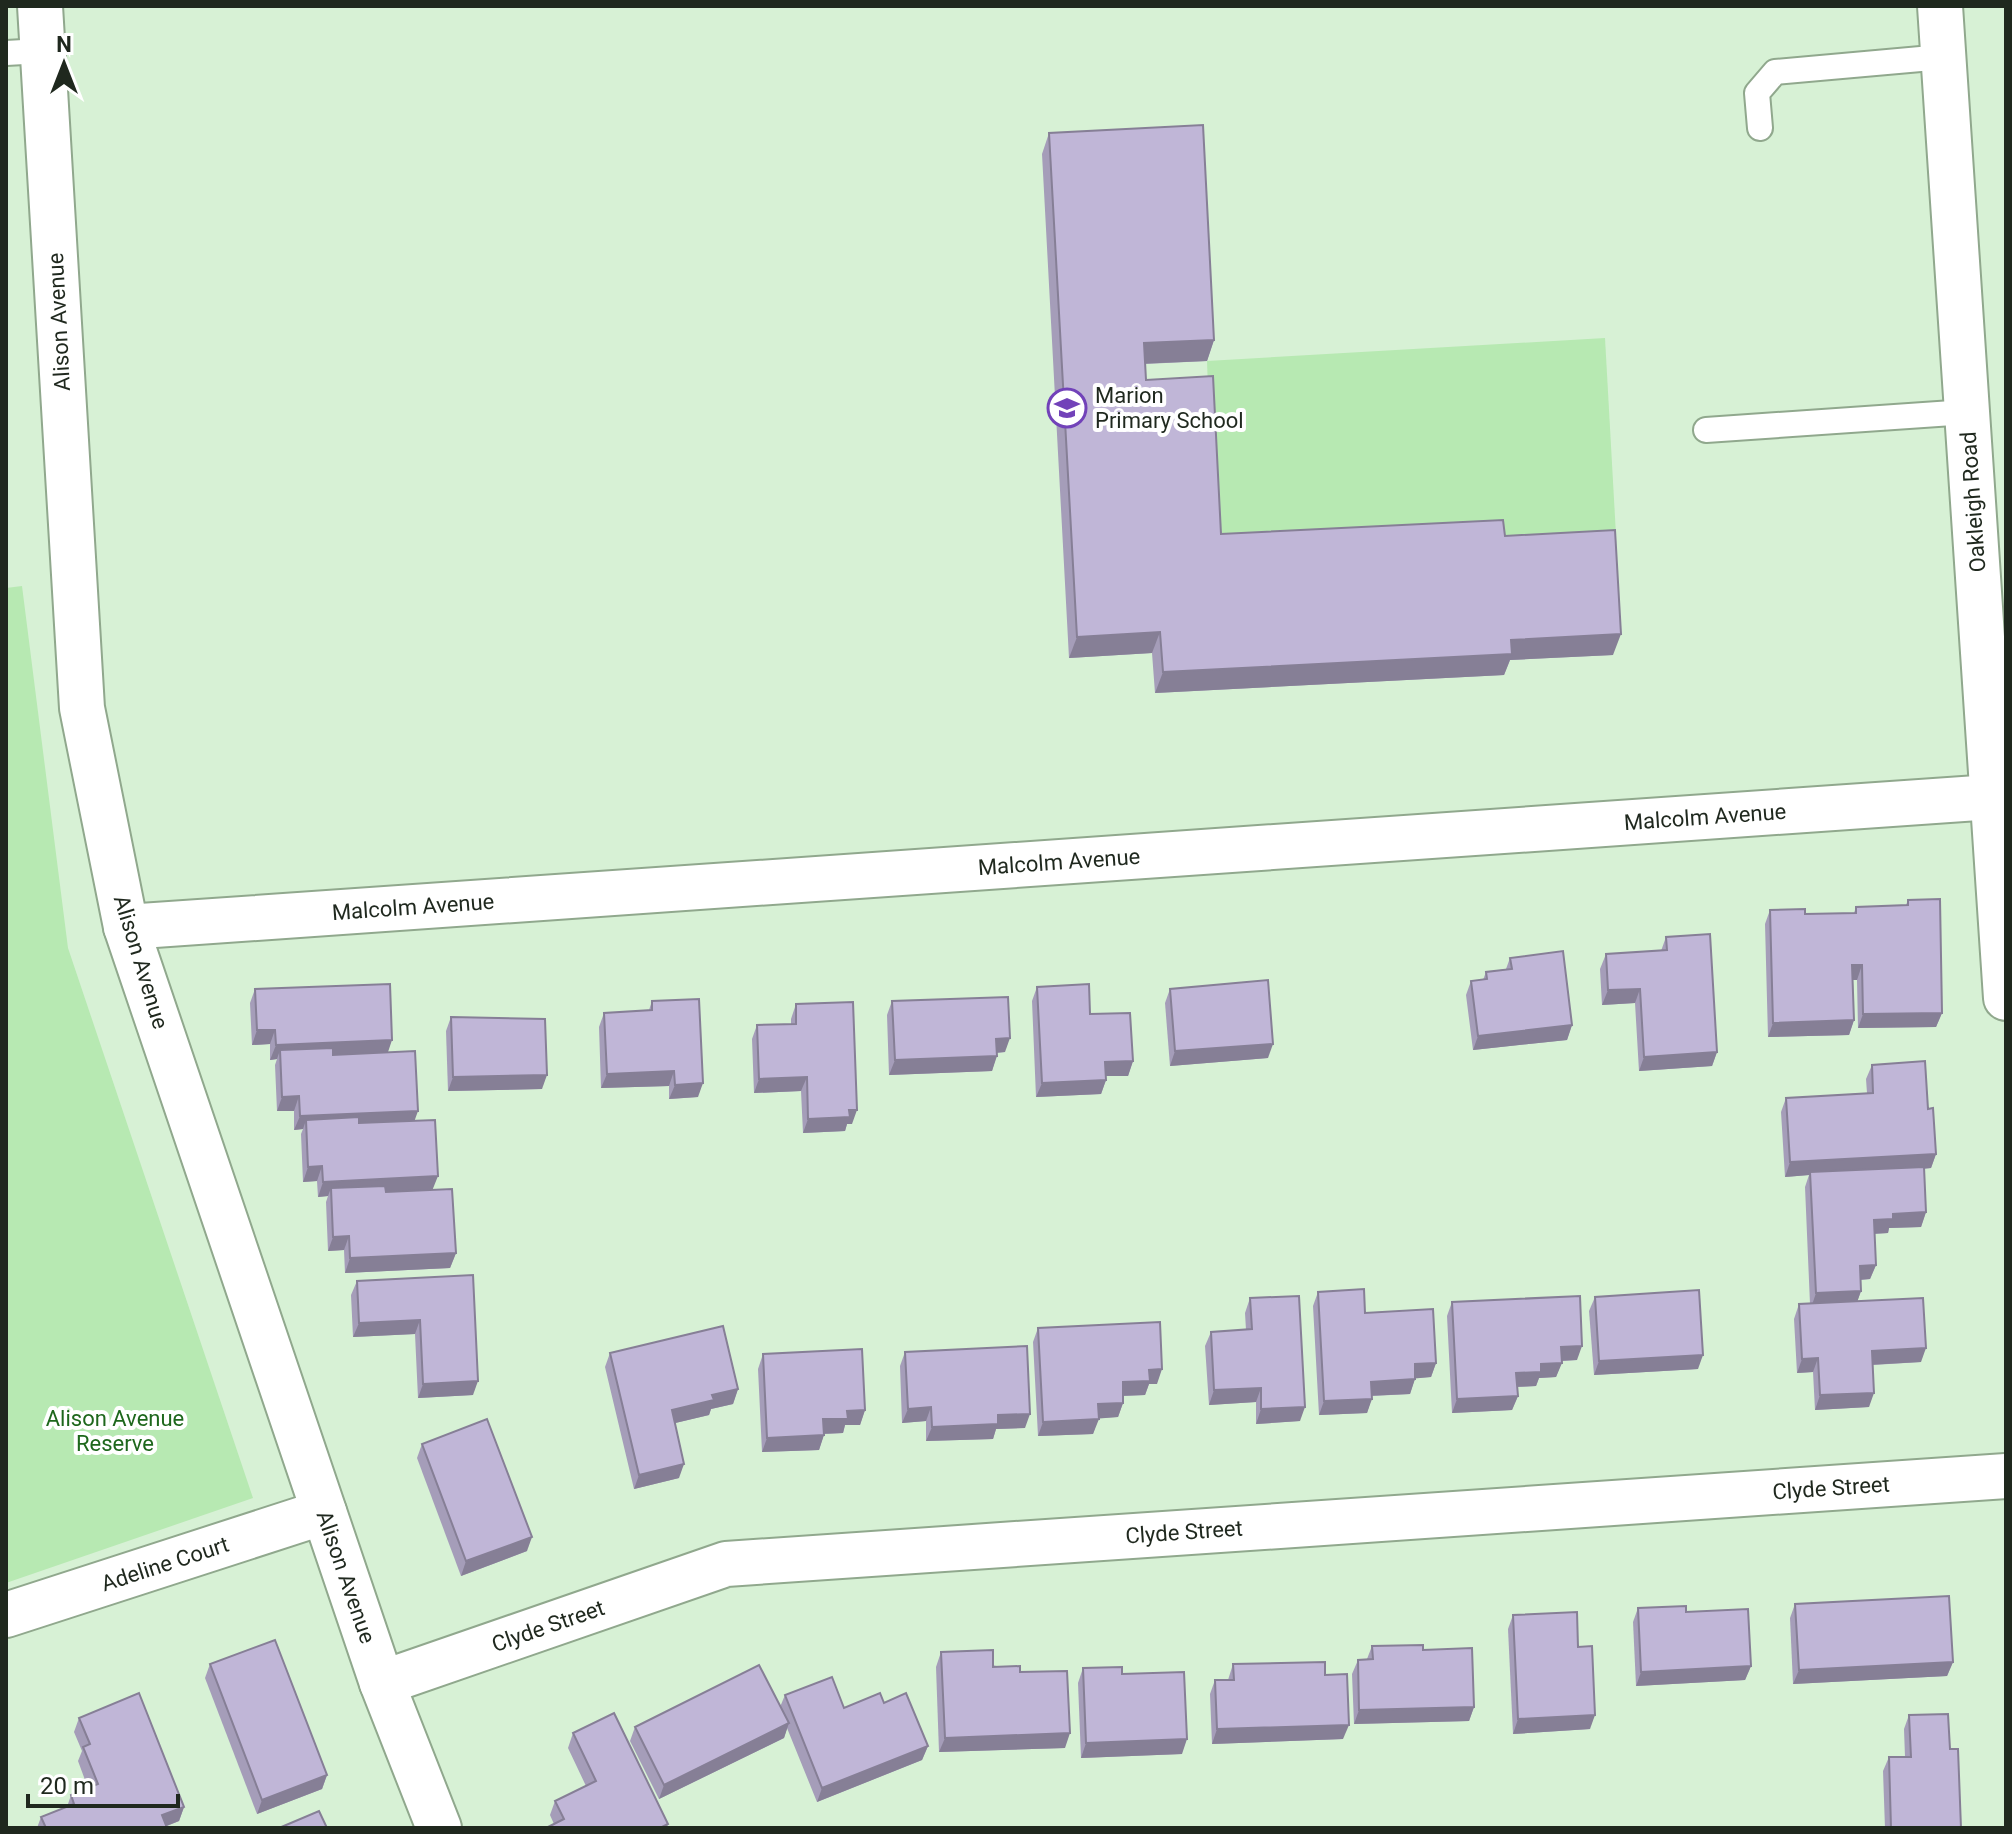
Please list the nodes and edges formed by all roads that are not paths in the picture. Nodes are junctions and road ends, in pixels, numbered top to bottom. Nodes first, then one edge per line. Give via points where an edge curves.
1 (40, 6) edge
2 (1940, 6) edge
3 (24, 52) edge
4 (1943, 57) junction
5 (1760, 128) dead end
6 (1967, 412) junction
7 (1706, 430) dead end
8 (1992, 797) junction
9 (126, 927) junction
10 (2006, 998) edge
11 (2006, 1476) edge
12 (324, 1512) junction
13 (6, 1615) edge
14 (382, 1683) junction
15 (439, 1828) edge

1 - 3 street, Alison Avenue
2 - 4 street, Oakleigh Road
3 - 9 street, Alison Avenue via 82,708
4 - 5 lane via 1775,72 1757,93
4 - 6 street, Oakleigh Road
6 - 7 lane
6 - 8 street, Oakleigh Road
8 - 9 street, Malcolm Avenue
8 - 10 street, Oakleigh Road
9 - 12 street, Alison Avenue
11 - 14 street, Clyde Street via 726,1564
12 - 13 street, Adeline Court
12 - 14 street, Alison Avenue
14 - 15 street, Alison Avenue

